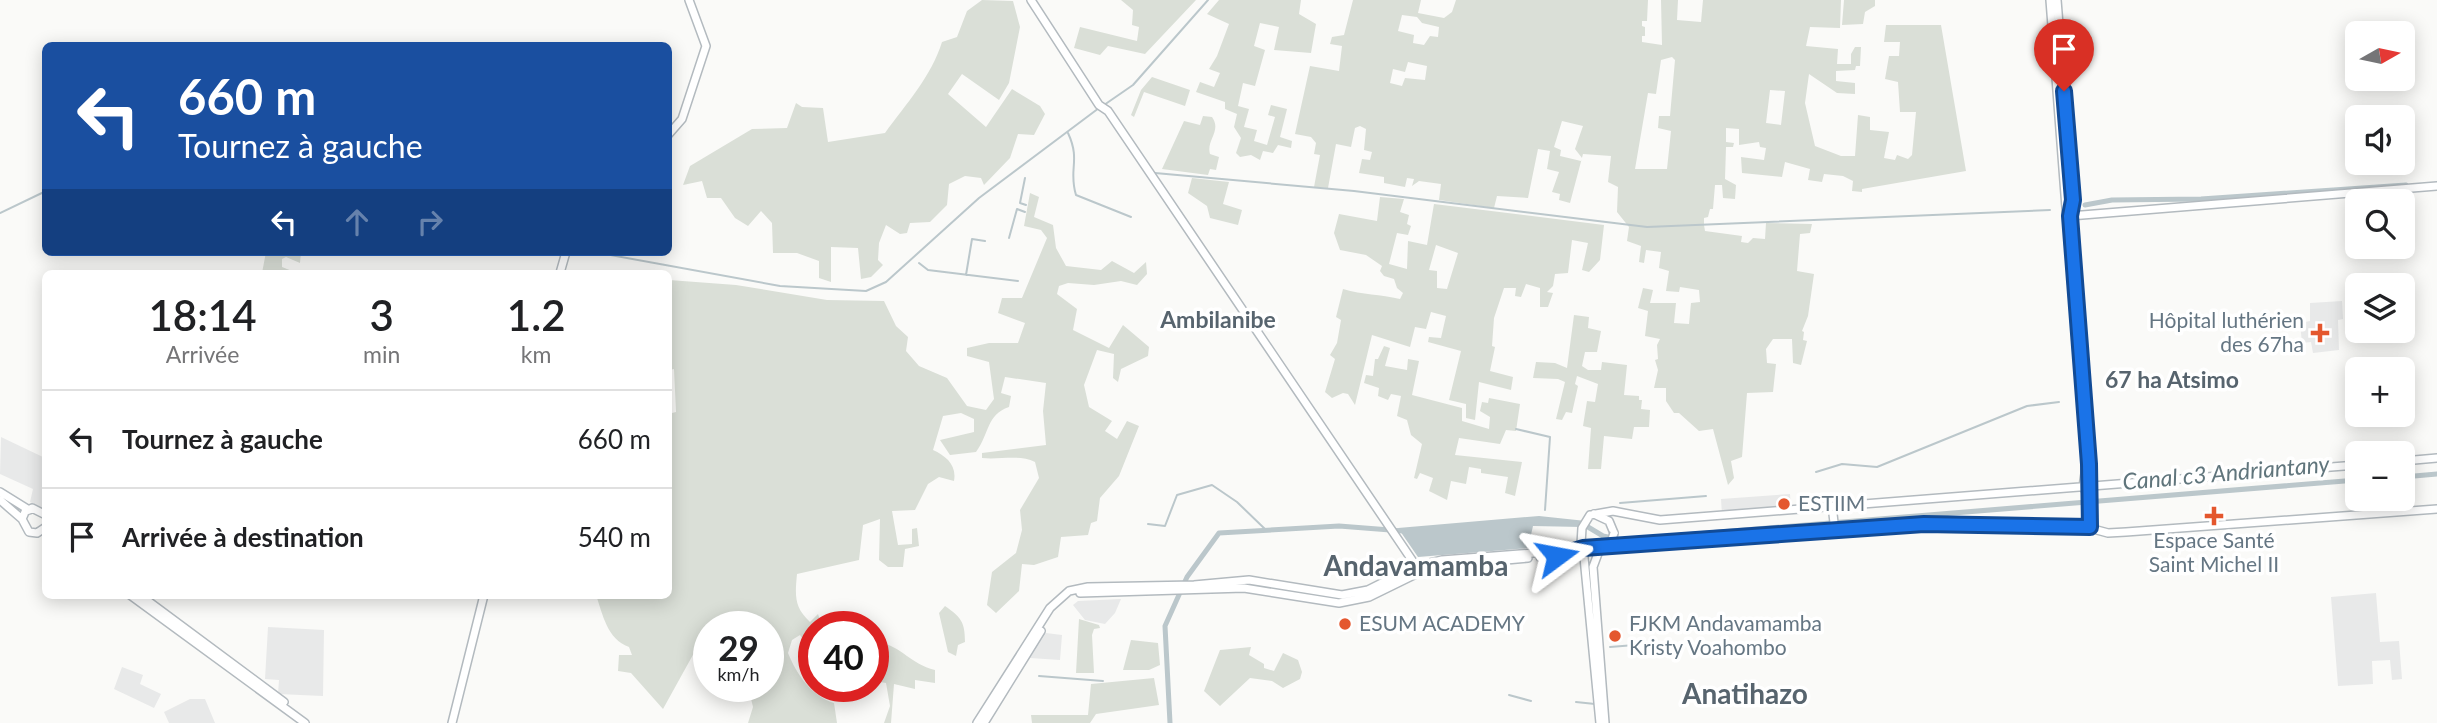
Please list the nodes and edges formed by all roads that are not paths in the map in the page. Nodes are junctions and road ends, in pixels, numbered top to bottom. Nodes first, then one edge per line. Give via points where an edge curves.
1 (689, 0) edge
2 (1031, 0) edge
3 (2050, 0) edge
4 (2057, 0) edge
5 (2057, 44) junction
6 (672, 130) edge
7 (2437, 187) edge
8 (2069, 219) junction
9 (2437, 458) edge
10 (2415, 460) edge
11 (2345, 466) edge
12 (2088, 489) junction
13 (0, 492) edge
14 (0, 500) edge
15 (2437, 509) edge
16 (29, 510) junction
17 (1830, 511) junction
18 (42, 512) edge
19 (1592, 515) junction
20 (22, 519) junction
21 (2086, 527) junction
22 (1582, 530) junction
23 (1832, 530) junction
24 (42, 531) edge
25 (1583, 548) junction
26 (1604, 548) junction
27 (1418, 569) junction
28 (135, 599) edge
29 (145, 599) edge
30 (483, 599) edge
31 (305, 723) edge
32 (313, 723) edge
33 (452, 723) edge
34 (977, 723) edge
35 (984, 723) edge
36 (1602, 723) edge

1 - 6 main road via 706,46 681,119
2 - 27 main road
3 - 5 main road
4 - 5 main road
5 - 8 main road
7 - 8 main road
8 - 12 main road
9 - 10 main road
11 - 12 main road
12 - 17 main road
12 - 21 main road
13 - 16 main road
14 - 20 main road
15 - 21 main road via 2108,533
16 - 18 main road
16 - 20 main road
17 - 19 main road via 1660,520 1613,511
17 - 23 main road, bridge
19 - 22 main road
19 - 26 main road, bridge via 1609,521 1614,533
20 - 24 main road via 26,530
21 - 23 main road via 1924,524
22 - 25 main road
22 - 27 main road via 1581,544 1572,550 1442,560
23 - 26 main road
25 - 26 main road
25 - 27 main road via 1557,556
25 - 36 main road
26 - 36 main road via 1593,567
27 - 34 main road via 1342,596 1250,580 1069,591 1050,608
27 - 35 main road via 1382,592 1339,603 1244,588 1069,595 1053,610
28 - 31 main road
29 - 32 main road
30 - 33 main road

